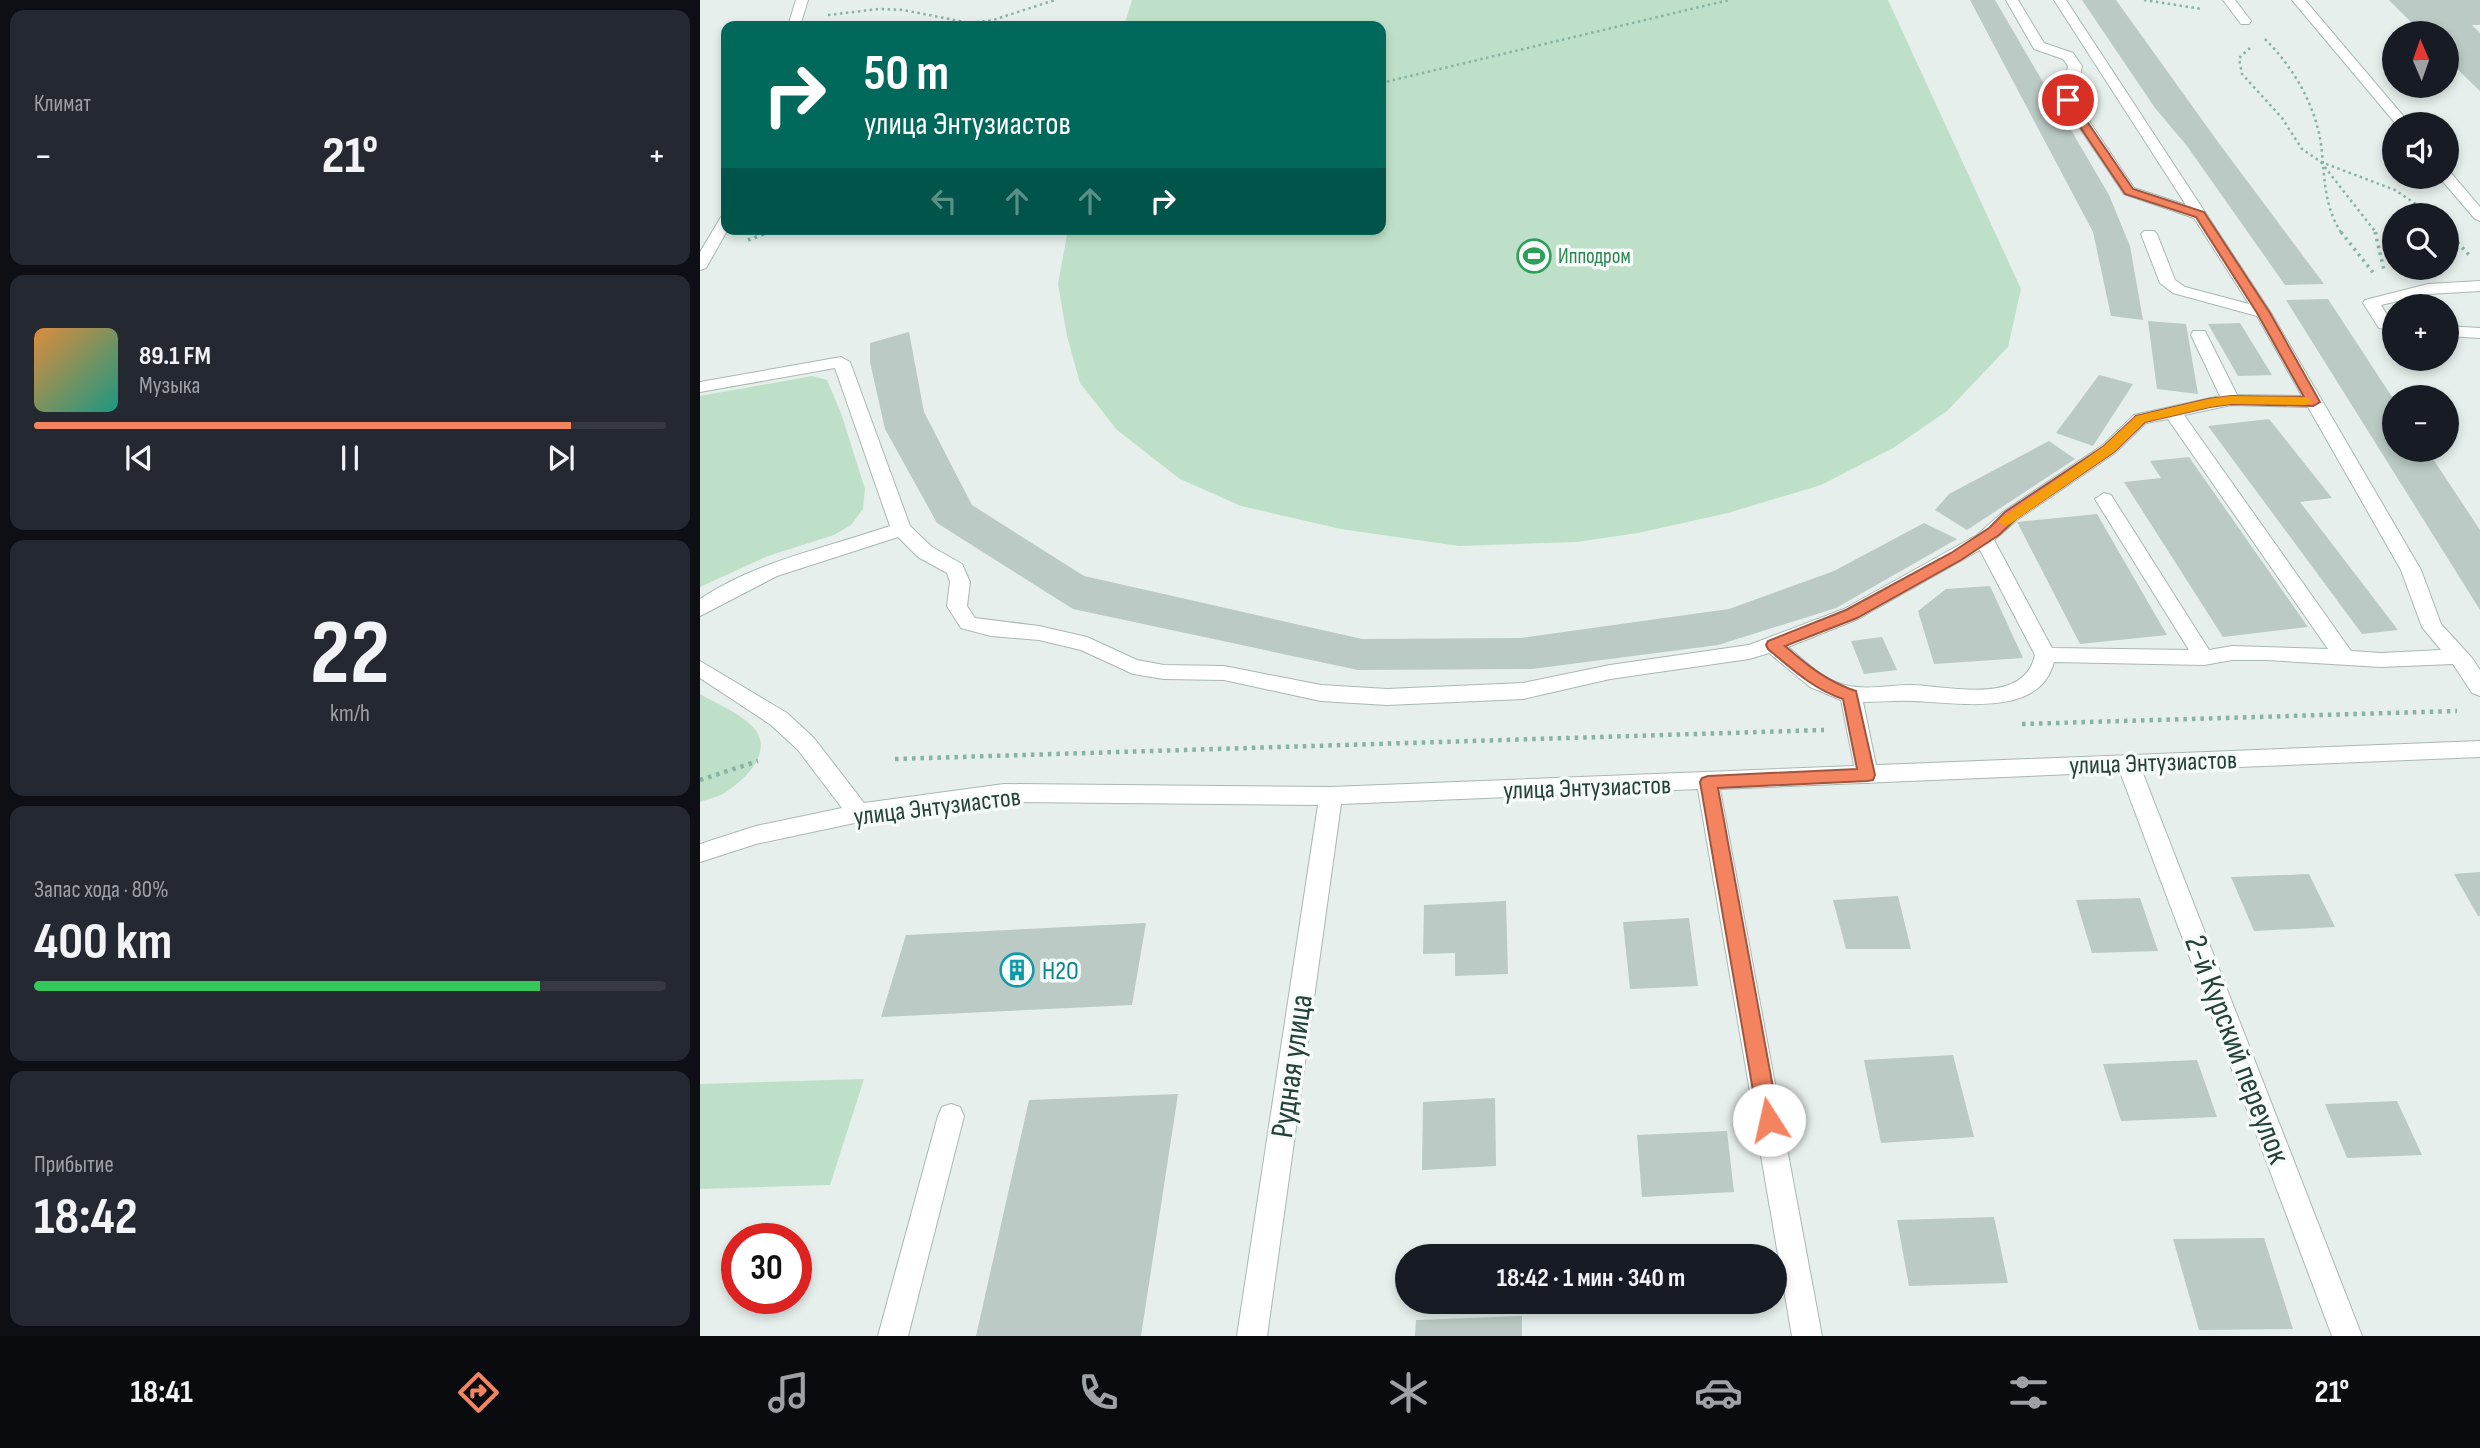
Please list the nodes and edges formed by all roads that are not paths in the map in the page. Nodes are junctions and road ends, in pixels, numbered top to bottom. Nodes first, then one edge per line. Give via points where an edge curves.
1 (802, 0) edge
2 (2012, 0) edge
3 (2060, 0) edge
4 (2229, 0) edge
5 (2298, 0) edge
6 (2245, 20) road end
7 (795, 21) edge
8 (2393, 112) edge
9 (2457, 189) edge
10 (2200, 215) junction
11 (2480, 216) edge
12 (721, 229) edge
13 (2149, 234) dead end
14 (700, 265) edge
15 (2480, 286) edge
16 (2387, 294) edge
17 (2382, 297) edge
18 (2263, 313) junction
19 (2382, 320) edge
20 (2459, 332) edge
21 (2480, 333) edge
22 (2199, 335) dead end
23 (700, 387) edge
24 (2231, 400) junction
25 (2313, 402) junction
26 (2174, 413) junction
27 (2104, 499) dead end
28 (901, 529) junction
29 (1983, 539) junction
30 (700, 610) edge
31 (1773, 645) junction
32 (2045, 655) junction
33 (2458, 656) junction
34 (2204, 658) junction
35 (2346, 659) junction
36 (700, 668) edge
37 (2480, 688) edge
38 (1851, 695) junction
39 (2480, 749) edge
40 (2128, 763) junction
41 (1867, 775) junction
42 (1708, 782) junction
43 (1331, 796) junction
44 (859, 813) junction
45 (700, 853) edge
46 (951, 1116) dead end
47 (893, 1336) edge
48 (1252, 1336) edge
49 (1807, 1336) edge
50 (2347, 1336) edge

1 - 7 street
2 - 10 street via 2039,46 2068,56 2075,66 2068,100 2129,191
3 - 10 street
4 - 6 street
5 - 8 street
9 - 11 street
10 - 18 street
12 - 14 street
13 - 18 street via 2168,283
15 - 16 street
17 - 19 street via 2371,303
18 - 25 street
20 - 21 street
22 - 24 street
23 - 28 street via 841,362
24 - 25 street
24 - 26 street
25 - 33 street via 2411,570 2431,627
26 - 29 street via 2140,419 2109,449
26 - 35 street
27 - 34 street
28 - 30 street via 771,571
28 - 31 street via 925,552 955,569 960,582 957,606 968,623 1087,644 1133,667 1224,673 1321,693 1387,697 1523,691
29 - 31 street via 1851,614
29 - 32 street
31 - 38 street via 1809,676
32 - 34 street
32 - 38 street via 2041,673 2027,685 2005,693 1969,699 1914,693
33 - 35 street
33 - 37 street
34 - 35 street via 2255,653
36 - 44 street via 779,719 806,744
38 - 41 street
39 - 40 street, улица Энтузиастов
40 - 41 street, улица Энтузиастов
40 - 50 street, 2-й Курский переулок
41 - 42 street, улица Энтузиастов
42 - 43 street, улица Энтузиастов
42 - 49 street
43 - 44 street, улица Энтузиастов via 1004,793
43 - 48 street, Рудная улица
44 - 45 street, улица Энтузиастов via 756,835
46 - 47 street

